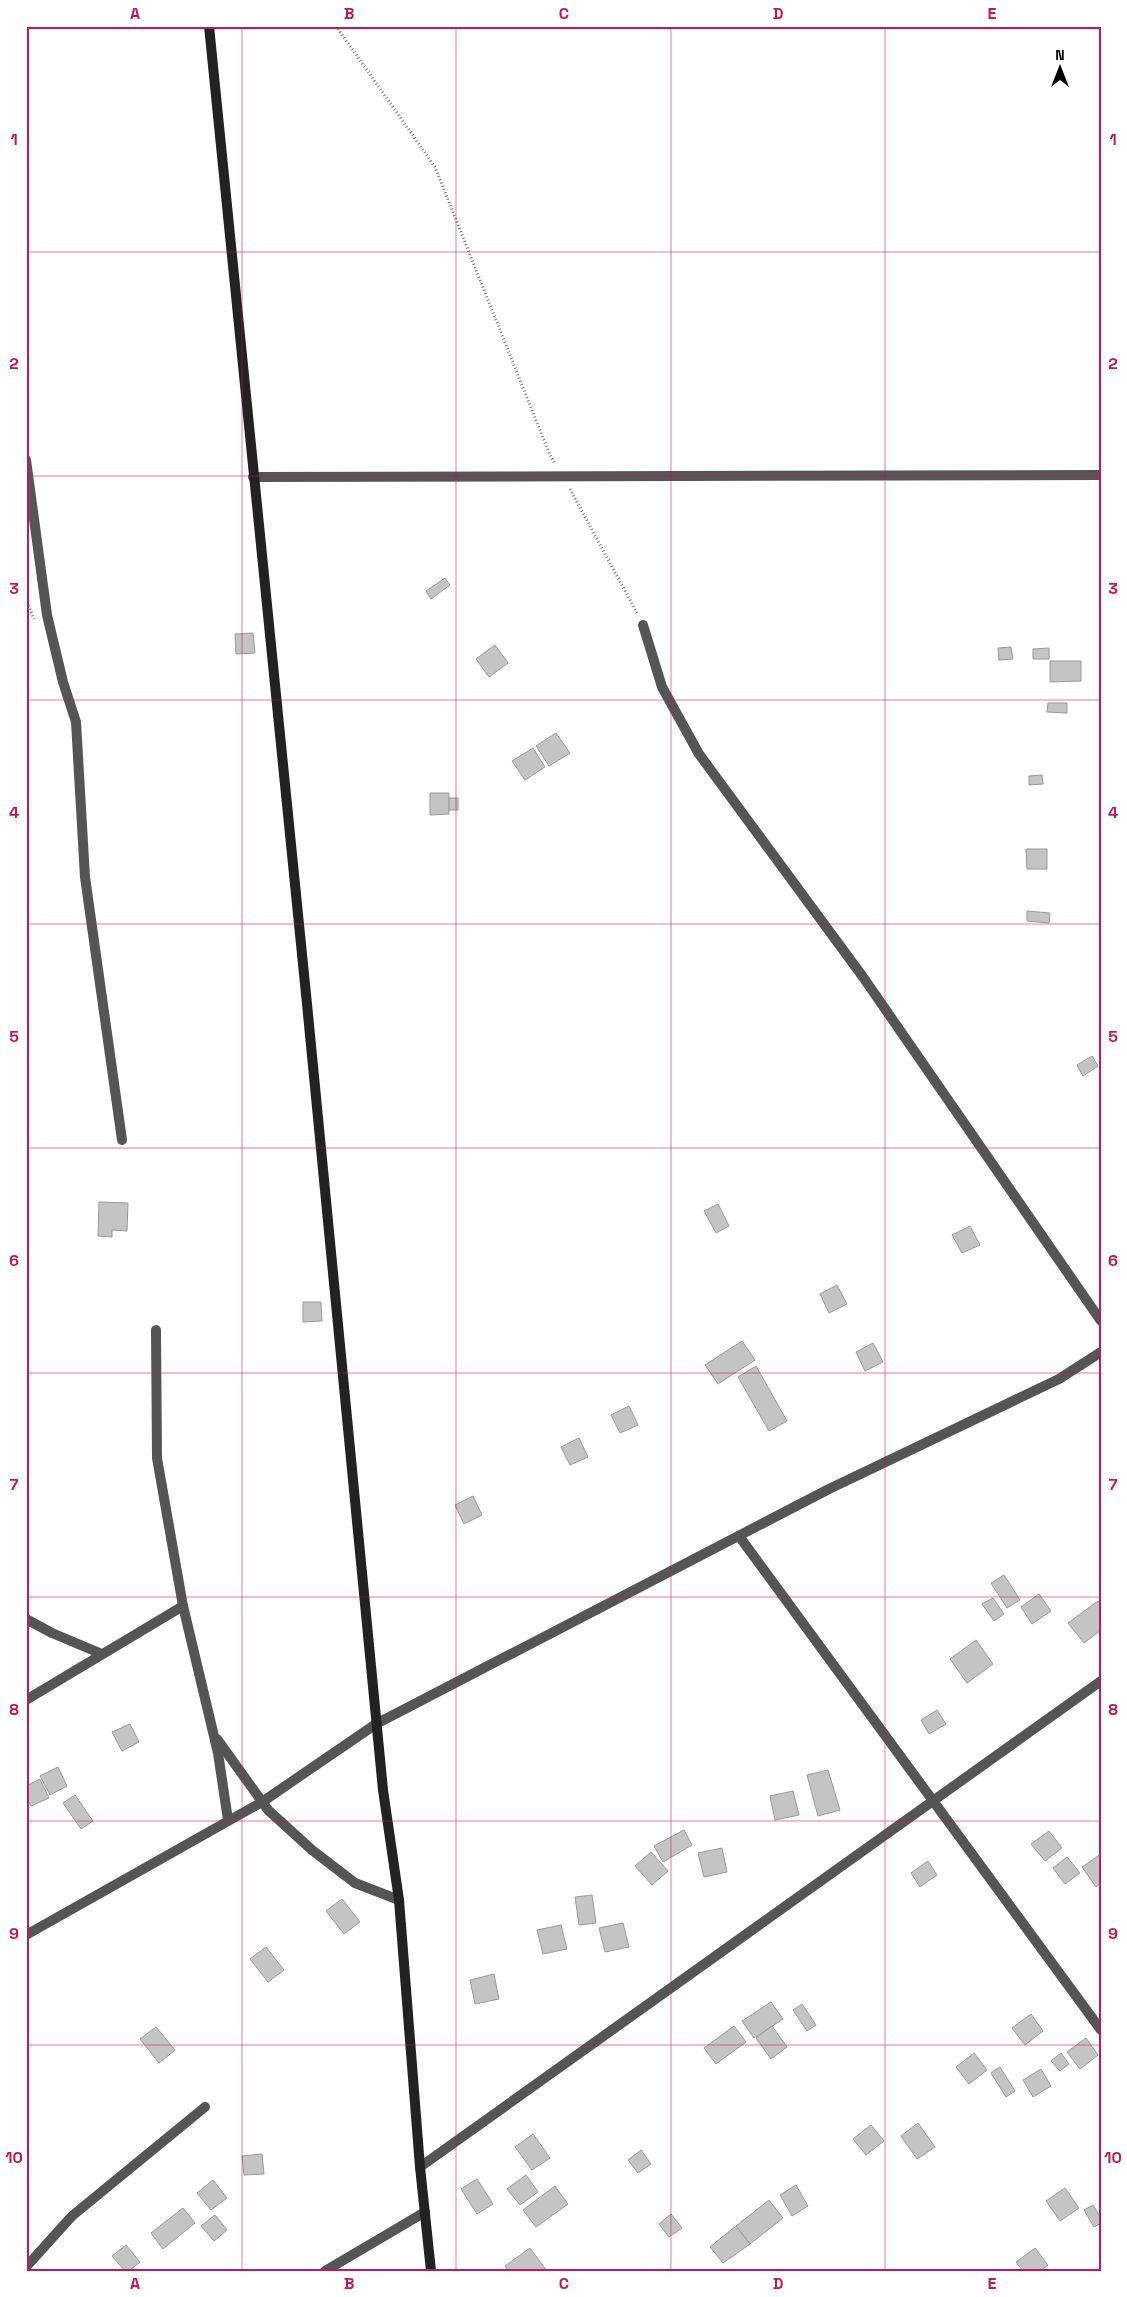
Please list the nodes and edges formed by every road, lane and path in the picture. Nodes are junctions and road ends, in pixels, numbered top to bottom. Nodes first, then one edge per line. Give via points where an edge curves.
1 (209, 26) edge
2 (336, 26) edge
3 (26, 460) edge
4 (562, 475) junction
5 (1101, 475) edge
6 (253, 477) junction
7 (643, 625) joint
8 (122, 1140) dead end
9 (1101, 1322) edge
10 (156, 1330) dead end
11 (1101, 1352) edge
12 (740, 1536) junction
13 (184, 1606) junction
14 (26, 1619) edge
15 (102, 1654) junction
16 (1101, 1681) edge
17 (26, 1700) edge
18 (376, 1724) junction
19 (214, 1737) junction
20 (934, 1801) junction
21 (262, 1802) junction
22 (228, 1820) junction
23 (399, 1900) junction
24 (26, 1935) edge
25 (1101, 2030) edge
26 (205, 2107) dead end
27 (420, 2167) junction
28 (425, 2212) junction
29 (26, 2267) edge
30 (325, 2271) edge
31 (431, 2271) edge

1 - 6 main road
2 - 4 path via 435,167 549,453
3 - 8 street via 47,615 76,722 84,877
4 - 5 street
4 - 6 street
4 - 7 path
6 - 18 main road via 308,1004
7 - 9 street via 662,687 699,754 863,977
10 - 13 street via 157,1458
11 - 12 street via 1058,1379
12 - 18 street
12 - 20 street
13 - 15 street
13 - 19 street
14 - 15 street
15 - 17 street
16 - 20 street
18 - 21 street
18 - 23 main road
19 - 21 street
19 - 22 street
20 - 25 street
20 - 27 street
21 - 22 street
21 - 23 street via 305,1843 355,1883
22 - 24 street
23 - 27 main road
26 - 29 street via 72,2216
27 - 28 main road
28 - 30 street
28 - 31 main road

